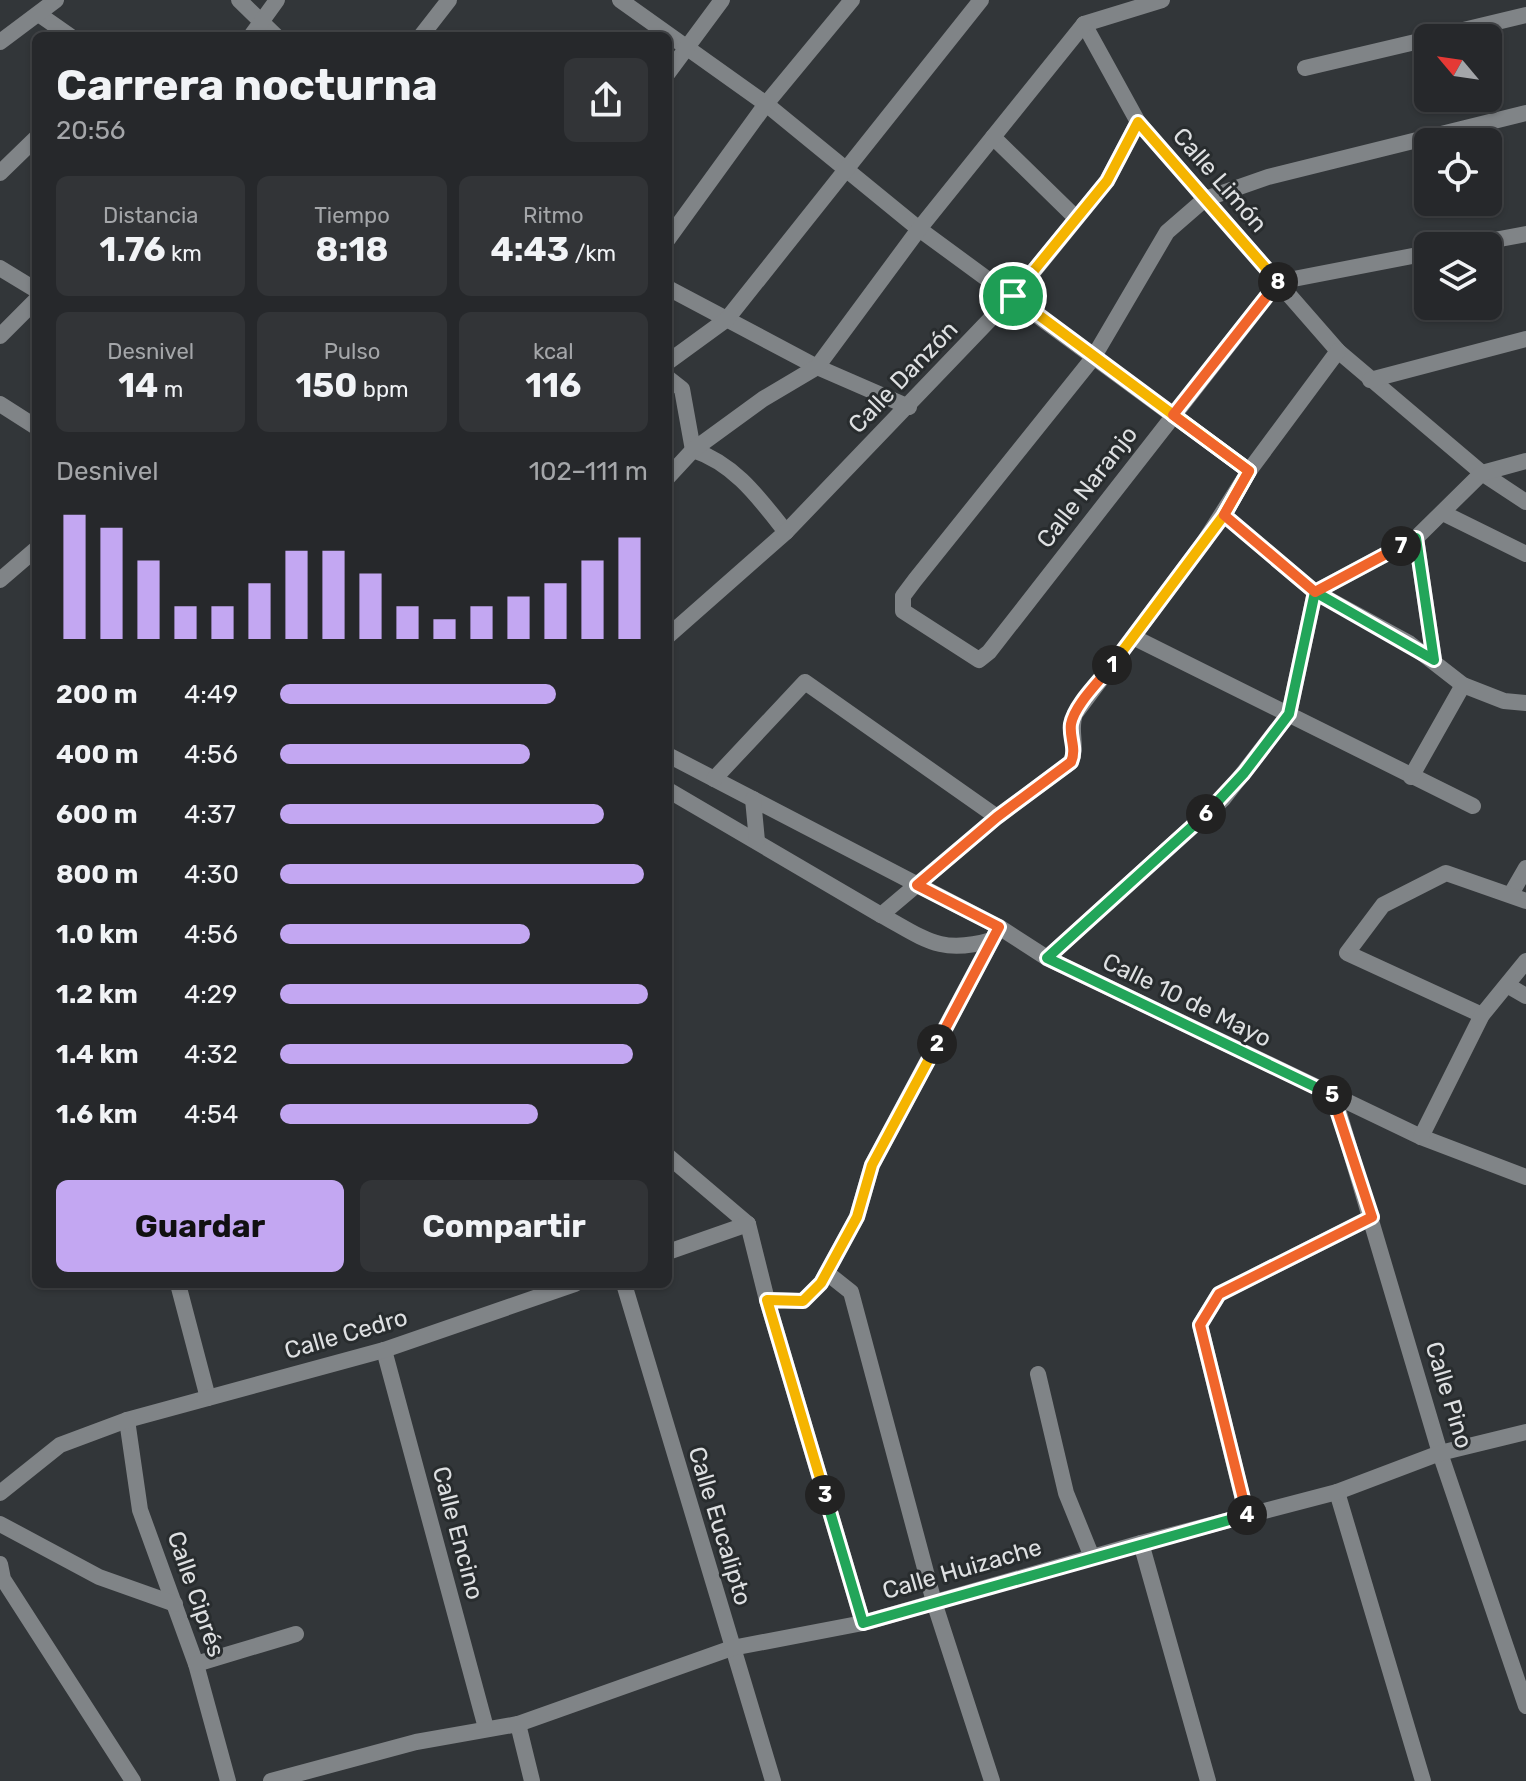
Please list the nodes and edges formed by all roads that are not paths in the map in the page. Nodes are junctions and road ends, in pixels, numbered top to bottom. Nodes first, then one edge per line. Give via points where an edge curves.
1 (56, 0) edge
2 (239, 0) edge
3 (277, 0) edge
4 (449, 0) edge
5 (620, 0) edge
6 (722, 0) edge
7 (852, 0) edge
8 (1162, 0) edge
9 (974, 3) edge
10 (40, 15) junction
11 (1526, 15) edge
12 (263, 22) junction
13 (1084, 24) junction
14 (1488, 24) edge
15 (64, 32) edge
16 (254, 32) edge
17 (272, 32) edge
18 (424, 32) edge
19 (665, 32) edge
20 (672, 37) edge
21 (0, 42) edge
22 (1414, 42) edge
23 (686, 47) junction
24 (672, 67) edge
25 (1305, 68) dead end
26 (766, 104) junction
27 (1526, 113) edge
28 (1138, 122) junction
29 (993, 137) junction
30 (32, 142) edge
31 (846, 169) junction
32 (0, 173) edge
33 (1205, 199) junction
34 (1075, 217) junction
35 (919, 229) junction
36 (672, 233) edge
37 (1526, 234) edge
38 (1502, 238) edge
39 (1414, 256) edge
40 (0, 268) edge
41 (1278, 282) junction
42 (32, 288) edge
43 (672, 290) edge
44 (1013, 296) junction
45 (32, 304) edge
46 (727, 319) junction
47 (0, 336) edge
48 (1526, 339) edge
49 (1338, 351) junction
50 (1093, 358) junction
51 (672, 359) edge
52 (817, 367) junction
53 (1370, 380) junction
54 (672, 381) edge
55 (0, 404) edge
56 (909, 407) junction
57 (1173, 415) junction
58 (32, 424) edge
59 (693, 450) junction
60 (1526, 461) edge
61 (1249, 471) junction
62 (672, 473) edge
63 (1482, 473) junction
64 (1526, 502) edge
65 (1443, 513) junction
66 (1224, 515) junction
67 (786, 532) junction
68 (1416, 538) junction
69 (32, 552) edge
70 (1526, 554) edge
71 (0, 580) edge
72 (1315, 592) junction
73 (672, 632) edge
74 (1133, 637) junction
75 (1434, 660) junction
76 (1463, 685) junction
77 (1526, 703) edge
78 (1289, 714) junction
79 (672, 757) edge
80 (1411, 777) junction
81 (714, 779) junction
82 (672, 792) edge
83 (753, 799) junction
84 (1473, 806) dead end
85 (997, 817) junction
86 (757, 841) junction
87 (1526, 868) edge
88 (917, 885) junction
89 (1518, 897) edge
90 (881, 915) junction
91 (995, 934) junction
92 (1047, 958) junction
93 (1526, 961) edge
94 (1507, 985) junction
95 (1526, 996) edge
96 (1482, 1015) junction
97 (1334, 1096) junction
98 (1421, 1137) junction
99 (672, 1160) edge
100 (1526, 1177) edge
101 (1372, 1217) junction
102 (748, 1224) junction
103 (672, 1251) edge
104 (827, 1273) junction
105 (179, 1288) edge
106 (563, 1288) edge
107 (625, 1288) edge
108 (767, 1300) junction
109 (384, 1350) junction
110 (1038, 1374) dead end
111 (208, 1398) junction
112 (127, 1420) junction
113 (1526, 1432) edge
114 (1440, 1453) junction
115 (1337, 1492) junction
116 (0, 1493) edge
117 (1247, 1516) junction
118 (0, 1524) edge
119 (1141, 1543) junction
120 (1092, 1557) junction
121 (0, 1564) edge
122 (934, 1602) junction
123 (175, 1604) junction
124 (863, 1623) junction
125 (296, 1634) dead end
126 (732, 1648) junction
127 (196, 1664) junction
128 (1526, 1706) edge
129 (518, 1724) junction
130 (486, 1728) junction
131 (133, 1781) edge
132 (228, 1781) edge
133 (271, 1781) edge
134 (532, 1781) edge
135 (773, 1781) edge
136 (992, 1781) edge
137 (1208, 1781) edge
138 (1423, 1781) edge

1 - 10 street
2 - 12 street
3 - 12 street
4 - 18 street
5 - 19 street
6 - 23 street
7 - 26 street
8 - 13 street
9 - 31 street
10 - 15 street
10 - 21 street
11 - 14 street
12 - 16 street
12 - 17 street
13 - 28 street, Calle Limón
13 - 29 street
20 - 23 street
22 - 25 street
23 - 24 street
23 - 26 street
26 - 31 street
26 - 36 street
27 - 33 street via 1268,177
28 - 33 street, Calle Limón
28 - 34 street, Calle Danzón via 1107,181
29 - 34 street
29 - 35 street
30 - 32 street
31 - 35 street
31 - 46 street
33 - 41 street, Calle Limón
33 - 50 street via 1167,232
34 - 44 street, Calle Danzón
35 - 44 street
35 - 52 street
37 - 38 street
39 - 41 street
40 - 42 street
41 - 49 street, Calle Limón
41 - 57 street, Calle Naranjo
43 - 46 street
44 - 50 street
44 - 56 street, Calle Danzón
45 - 47 street
46 - 51 street
46 - 52 street
48 - 53 street
49 - 53 street, Calle Limón
49 - 61 street
50 - 57 street
50 - 57 street, Calle Naranjo via 903,596 903,611 918,623 979,660 989,652
52 - 56 street
52 - 59 street
53 - 63 street, Calle Limón
54 - 59 street via 682,389
55 - 58 street
56 - 67 street, Calle Danzón
57 - 61 street
59 - 62 street
59 - 67 street via 743,479
60 - 63 street
61 - 66 street
63 - 64 street, Calle Limón
63 - 65 street
65 - 68 street
65 - 70 street
66 - 72 street
66 - 74 street
67 - 73 street, Calle Danzón
68 - 72 street
68 - 75 street
69 - 71 street
72 - 75 street
72 - 78 street
74 - 78 street
74 - 85 street via 1075,714 1070,727 1076,751 1071,762
75 - 76 street
76 - 77 street via 1504,701
76 - 80 street
78 - 80 street
78 - 92 street via 1223,799
79 - 81 street, Calle 10 de Mayo
80 - 84 street
81 - 83 street, Calle 10 de Mayo
81 - 85 street via 805,682
82 - 86 street
83 - 86 street
83 - 88 street, Calle 10 de Mayo
85 - 88 street
86 - 90 street
87 - 89 street
88 - 90 street
88 - 91 street, Calle 10 de Mayo
89 - 96 street via 1446,873 1383,905 1347,953
90 - 91 street via 933,943 961,949
91 - 92 street, Calle 10 de Mayo
91 - 104 street via 872,1165 857,1217
92 - 97 street, Calle 10 de Mayo
93 - 94 street
94 - 95 street
94 - 96 street
96 - 98 street
97 - 98 street, Calle 10 de Mayo
97 - 101 street, Calle Pino
98 - 100 street, Calle 10 de Mayo
99 - 102 street
101 - 114 street, Calle Pino
101 - 117 street via 1219,1294 1200,1325
102 - 103 street
102 - 108 street
104 - 108 street via 803,1301
104 - 122 street via 851,1292
105 - 111 street
106 - 109 street, Calle Cedro
107 - 126 street, Calle Eucalipto
108 - 124 street
109 - 111 street, Calle Cedro
109 - 130 street, Calle Encino
110 - 120 street via 1066,1493
111 - 112 street, Calle Cedro
112 - 116 street, Calle Cedro via 60,1445
112 - 123 street, Calle Ciprés via 140,1510
113 - 114 street, Calle Huizache
114 - 115 street, Calle Huizache
114 - 128 street, Calle Pino
115 - 117 street, Calle Huizache
115 - 138 street
117 - 119 street, Calle Huizache
118 - 123 street via 99,1577
119 - 120 street, Calle Huizache
119 - 137 street
120 - 122 street, Calle Huizache
121 - 131 street via 3,1579
122 - 124 street, Calle Huizache
122 - 136 street
123 - 127 street, Calle Ciprés
124 - 126 street, Calle Huizache
125 - 127 street
126 - 129 street, Calle Huizache
126 - 135 street, Calle Eucalipto
127 - 132 street, Calle Ciprés
129 - 130 street, Calle Huizache
129 - 134 street
130 - 133 street, Calle Huizache

